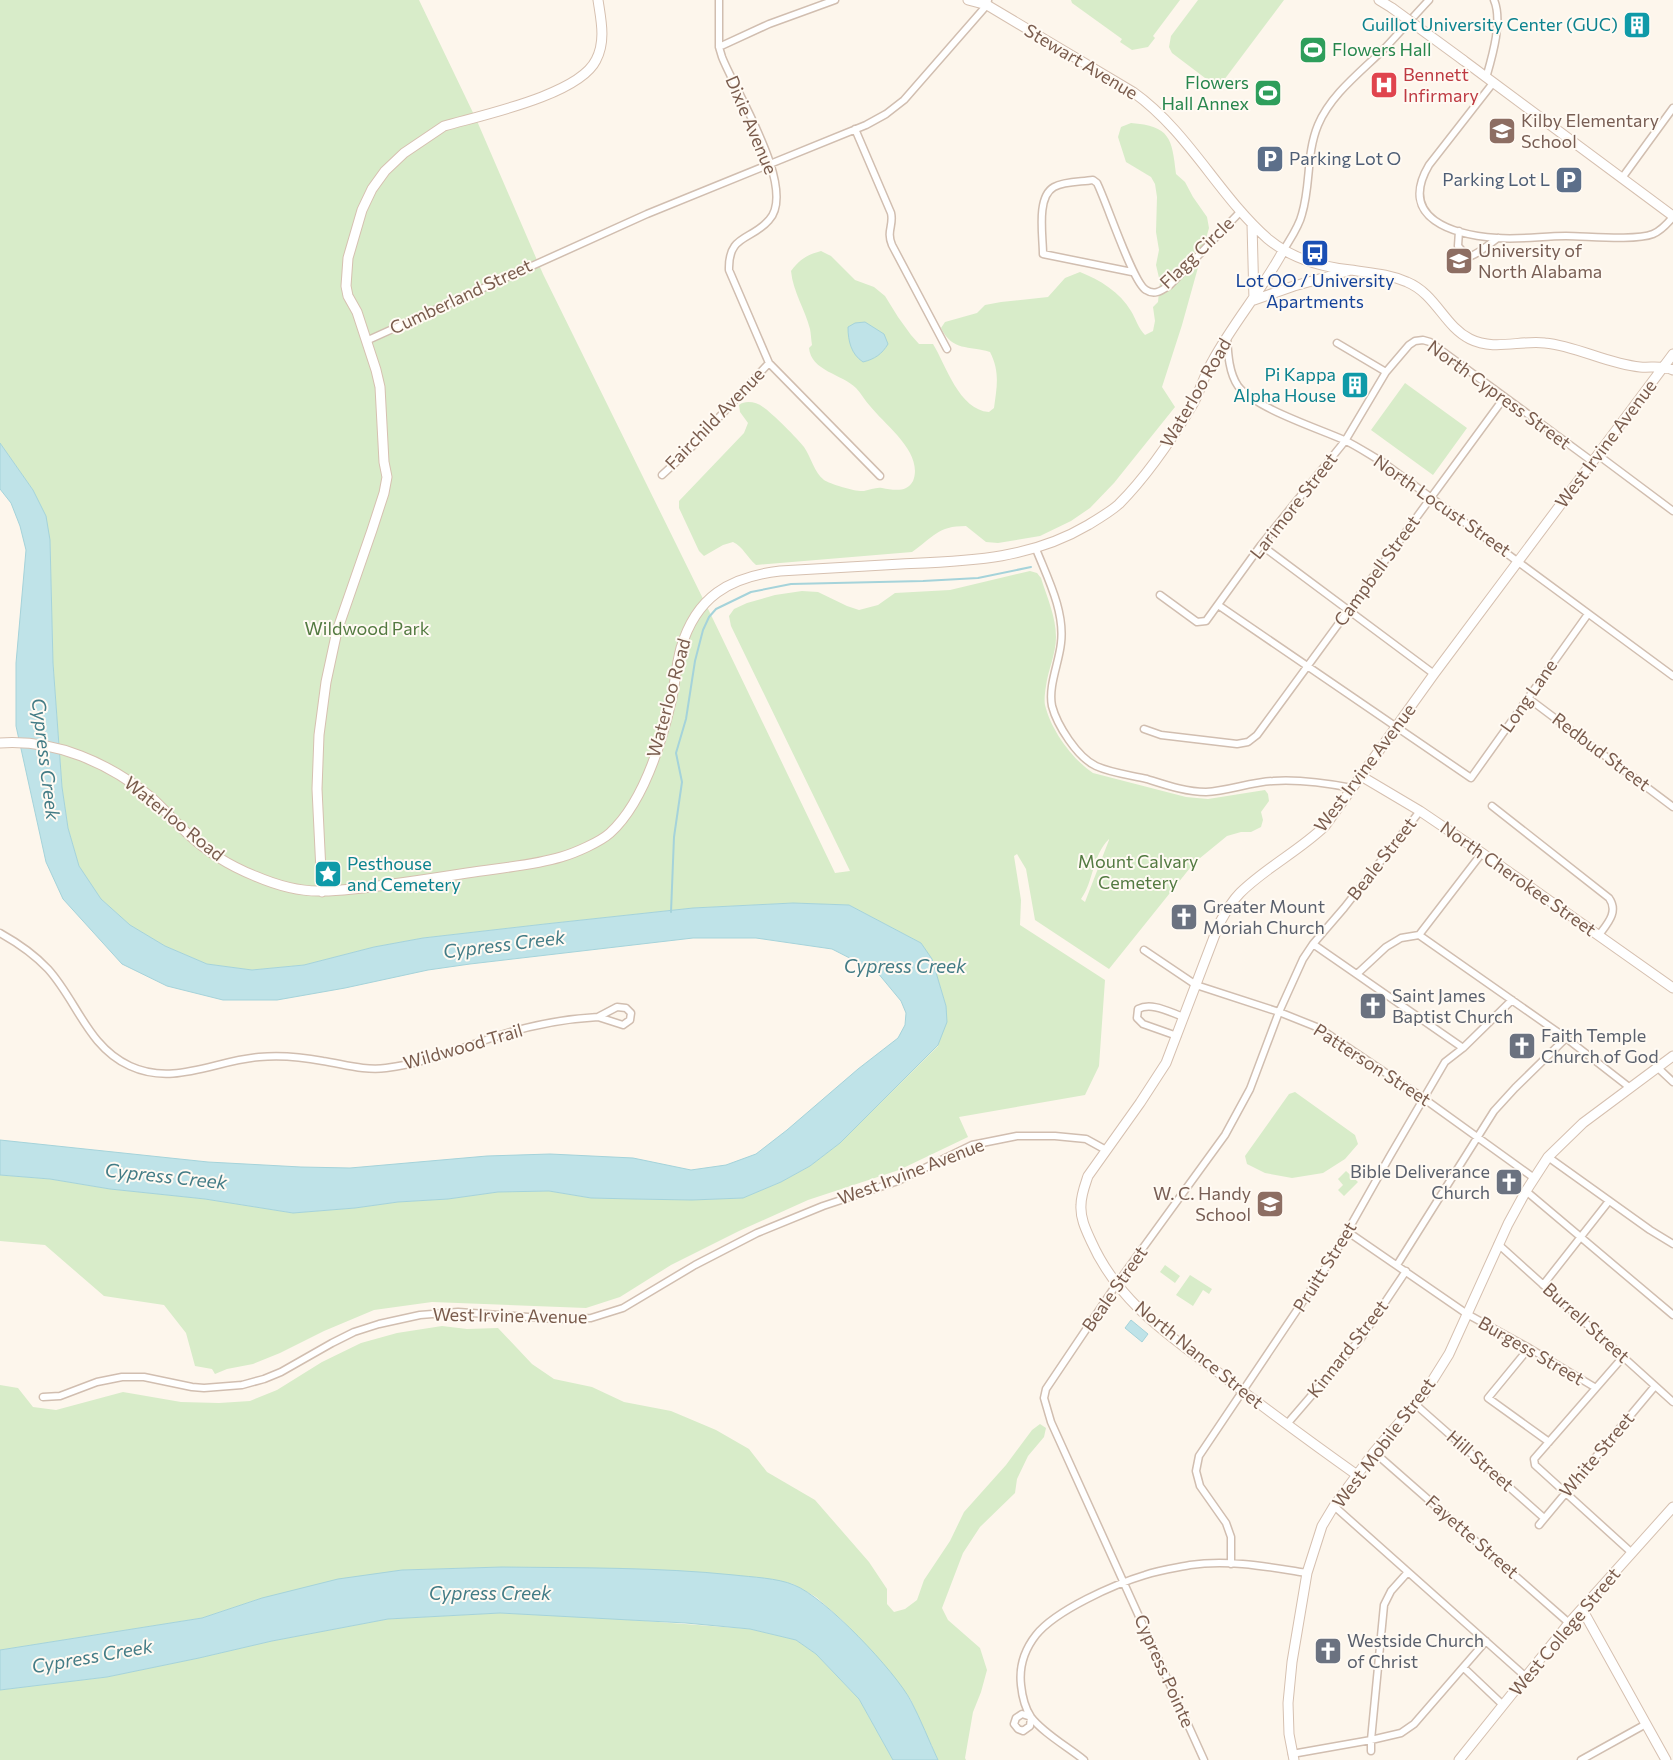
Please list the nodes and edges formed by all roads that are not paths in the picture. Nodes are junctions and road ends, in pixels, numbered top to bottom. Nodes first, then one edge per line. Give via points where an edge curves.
1 (598, 0) edge
2 (720, 0) edge
3 (835, 0) edge
4 (968, 0) edge
5 (1379, 0) edge
6 (1429, 0) edge
7 (1494, 0) edge
8 (987, 3) edge
9 (719, 47) junction
10 (1489, 80) junction
11 (1673, 108) edge
12 (855, 129) junction
13 (771, 162) junction
14 (1622, 178) junction
15 (1241, 211) junction
16 (1673, 217) edge
17 (1252, 224) junction
18 (1459, 231) junction
19 (1498, 238) junction
20 (1283, 251) junction
21 (1352, 270) junction
22 (1132, 272) junction
23 (1254, 300) junction
24 (1226, 338) junction
25 (366, 341) junction
26 (1337, 343) dead end
27 (947, 349) dead end
28 (1673, 354) edge
29 (769, 363) junction
30 (1664, 367) junction
31 (1673, 370) edge
32 (1386, 372) junction
33 (1504, 398) junction
34 (1345, 441) junction
35 (1595, 458) junction
36 (662, 475) dead end
37 (880, 476) dead end
38 (1432, 497) junction
39 (1673, 511) edge
40 (1261, 545) junction
41 (1036, 549) junction
42 (1518, 561) junction
43 (1160, 595) dead end
44 (1218, 605) junction
45 (1348, 610) junction
46 (1588, 614) junction
47 (1308, 666) junction
48 (1434, 674) junction
49 (1673, 676) edge
50 (1528, 698) junction
51 (1396, 727) junction
52 (1144, 729) dead end
53 (0, 743) edge
54 (1361, 776) junction
55 (1352, 788) junction
56 (1492, 806) dead end
57 (1673, 807) edge
58 (1420, 811) junction
59 (1482, 853) junction
60 (322, 892) junction
61 (0, 933) edge
62 (1420, 934) junction
63 (1599, 935) junction
64 (1313, 944) junction
65 (1144, 950) dead end
66 (1357, 974) junction
67 (1196, 984) junction
68 (1673, 988) edge
69 (1512, 1000) junction
70 (1279, 1012) junction
71 (598, 1017) junction
72 (1184, 1017) junction
73 (1177, 1036) junction
74 (1566, 1038) junction
75 (1464, 1048) junction
76 (1673, 1056) edge
77 (1657, 1067) junction
78 (1673, 1082) edge
79 (1629, 1087) junction
80 (1423, 1098) junction
81 (1477, 1138) junction
82 (1106, 1150) junction
83 (1548, 1158) junction
84 (1534, 1178) junction
85 (1526, 1191) junction
86 (1610, 1201) junction
87 (1348, 1232) junction
88 (1580, 1238) junction
89 (1498, 1244) junction
90 (1673, 1244) edge
91 (1398, 1265) junction
92 (1406, 1271) junction
93 (1116, 1285) junction
94 (1543, 1285) junction
95 (1467, 1314) junction
96 (1673, 1315) edge
97 (1528, 1348) junction
98 (1623, 1357) junction
99 (1655, 1386) junction
100 (1596, 1388) junction
101 (1244, 1392) junction
102 (43, 1396) dead end
103 (1673, 1402) edge
104 (1415, 1404) junction
105 (1287, 1424) junction
106 (1549, 1442) junction
107 (1374, 1452) junction
108 (1357, 1474) junction
109 (1566, 1492) junction
110 (1334, 1506) junction
111 (1673, 1507) edge
112 (1544, 1518) junction
113 (1538, 1525) dead end
114 (1632, 1553) junction
115 (1231, 1564) junction
116 (1408, 1572) junction
117 (1307, 1573) junction
118 (1124, 1582) junction
119 (1582, 1609) junction
120 (1569, 1623) junction
121 (1486, 1641) junction
122 (1464, 1668) junction
123 (1526, 1677) junction
124 (1503, 1705) junction
125 (1646, 1724) junction
126 (1371, 1740) junction
127 (1372, 1751) dead end
128 (1293, 1757) edge
129 (1084, 1760) edge
130 (1204, 1760) edge
131 (1458, 1760) edge
132 (1581, 1760) edge
133 (1666, 1760) edge

1 - 25 street via 603,32 601,47 587,73 548,95 444,126 404,153 372,189 362,210 348,258 346,286
2 - 9 street, Dixie Avenue
3 - 9 street via 769,24
4 - 8 street, Stewart Avenue
5 - 10 street, bridge
6 - 20 street via 1324,111 1308,162 1302,215
7 - 10 street via 1497,20
8 - 12 street, Cumberland Street via 904,100 886,114
8 - 15 street, Stewart Avenue via 1152,106
9 - 13 street, Dixie Avenue
10 - 14 street
10 - 18 street via 1429,165 1419,192 1423,207 1432,220
11 - 14 street
12 - 13 street, Cumberland Street
12 - 27 street via 891,213 892,223 888,232 892,245
13 - 25 street, Cumberland Street
13 - 29 street, Dixie Avenue via 776,187 775,212 760,228 737,242 728,260 729,270
14 - 16 street
15 - 17 street, Stewart Avenue
15 - 22 street, Flagg Circle via 1161,292 1144,290
16 - 19 street via 1653,234 1632,237
17 - 20 street, Stewart Avenue
17 - 23 street
18 - 19 street
18 - 19 street via 1458,246 1471,256
20 - 21 street, Stewart Avenue via 1312,264
20 - 23 street, Waterloo Road
21 - 23 street
21 - 30 street, Stewart Avenue via 1388,275 1409,283 1434,301 1458,331 1484,344 1545,343 1632,366
22 - 22 street, Flagg Circle via 1093,180 1055,186 1049,191 1043,203 1043,254
23 - 24 street, Waterloo Road
24 - 34 street, North Locust Street via 1231,371 1238,386 1249,396
24 - 41 street, Waterloo Road via 1194,402 1165,448 1117,506 1079,530
25 - 60 street via 380,387 387,477 336,631 326,682 319,735 317,789
26 - 32 street
28 - 30 street, West Irvine Avenue
29 - 36 street, Fairchild Avenue
29 - 37 street, Dixie Avenue
30 - 31 street, Stewart Avenue
30 - 35 street, West Irvine Avenue
32 - 33 street, North Cypress Street via 1408,345 1422,340 1430,342
32 - 34 street, Larimore Street
33 - 35 street, North Cypress Street
33 - 38 street, Campbell Street
34 - 38 street, North Locust Street via 1384,463
34 - 40 street, Larimore Street
35 - 39 street, North Cypress Street
35 - 42 street, West Irvine Avenue
38 - 42 street, North Locust Street
38 - 45 street, Campbell Street
40 - 44 street, Larimore Street
40 - 45 street
41 - 55 street via 1057,605 1061,627 1051,704 1063,731 1082,756 1095,766 1206,792 1274,780 1320,782
41 - 60 street, Waterloo Road via 995,558 780,571 735,581 716,593 688,628 657,753 634,802 608,835 562,857
42 - 46 street, North Locust Street
42 - 48 street, West Irvine Avenue
43 - 44 street, Larimore Street via 1198,622 1206,621
44 - 47 street
45 - 47 street, Campbell Street
45 - 48 street
46 - 49 street, North Locust Street
46 - 50 street, Long Lane
47 - 51 street
47 - 52 street, Campbell Street via 1257,735 1248,742 1237,744 1161,735
48 - 51 street, West Irvine Avenue
50 - 51 street, Long Lane via 1471,778
50 - 57 street, Redbud Street
51 - 54 street, West Irvine Avenue
53 - 60 street, Waterloo Road via 43,744 108,768 152,798 190,836 231,865 284,887
54 - 55 street, West Irvine Avenue
54 - 58 street, North Cherokee Street
55 - 67 street, West Irvine Avenue via 1314,837 1241,892 1226,910
56 - 63 street via 1609,898 1612,914
58 - 59 street, North Cherokee Street
58 - 64 street, Beale Street
59 - 62 street
59 - 63 street, North Cherokee Street
61 - 71 street, Wildwood Trail via 25,948 48,970 109,1054 130,1066 155,1074 187,1073 259,1057 285,1057 383,1069 414,1064 540,1024
62 - 66 street via 1401,938 1386,947
62 - 69 street
63 - 68 street, North Cherokee Street
64 - 66 street
64 - 70 street, Beale Street via 1295,973
65 - 67 street, Patterson Street
66 - 75 street
67 - 70 street, Patterson Street
67 - 72 street, West Irvine Avenue
69 - 74 street
69 - 75 street, Pruitt Street
70 - 80 street, Patterson Street via 1319,1028
70 - 93 street, Beale Street via 1250,1089 1225,1135
71 - 71 street via 623,1025 630,1020 631,1014 626,1008 617,1007
72 - 73 street, West Irvine Avenue
72 - 73 street via 1152,1006 1138,1009 1137,1018 1144,1024
73 - 82 street, West Irvine Avenue via 1160,1073
74 - 79 street
74 - 81 street via 1504,1099
75 - 80 street, Pruitt Street via 1445,1062
76 - 77 street, West Mobile Street
77 - 78 street
77 - 79 street, West Mobile Street
79 - 83 street, West Mobile Street via 1583,1123
80 - 81 street, Patterson Street
80 - 87 street, Pruitt Street
81 - 84 street, Patterson Street
81 - 91 street
82 - 93 street, North Nance Street via 1088,1176 1081,1205 1089,1236
82 - 102 street, West Irvine Avenue via 1086,1139 1050,1136 1017,1136 972,1145 898,1181 757,1233 623,1308 591,1318 556,1319 458,1312 420,1315 354,1332 281,1372 242,1385 198,1388 144,1377 122,1377 97,1382 60,1396
83 - 84 street, West Mobile Street
83 - 86 street
84 - 85 street, West Mobile Street
85 - 88 street
85 - 89 street, West Mobile Street
86 - 88 street
86 - 90 street
87 - 91 street, Burgess Street
87 - 101 street, Pruitt Street
88 - 94 street
88 - 96 street
89 - 94 street, Burrell Street
89 - 95 street, West Mobile Street
91 - 92 street, Burgess Street
92 - 95 street, Burgess Street
92 - 105 street, Kinnard Street via 1361,1338
93 - 101 street, North Nance Street via 1145,1316
93 - 118 street, Beale Street via 1052,1379 1044,1398 1051,1422
94 - 98 street, Burrell Street
95 - 97 street, Burgess Street
95 - 104 street, West Mobile Street via 1448,1354
97 - 100 street, Burgess Street
97 - 106 street via 1488,1398
98 - 99 street, Burrell Street
98 - 100 street
99 - 103 street, Burrell Street
99 - 109 street, White Street
100 - 106 street
101 - 105 street, North Nance Street
101 - 115 street, Pruitt Street via 1199,1456 1196,1472 1200,1486 1226,1523 1231,1537
104 - 107 street, West Mobile Street
104 - 112 street, Hill Street
105 - 108 street, North Nance Street
106 - 109 street via 1534,1459 1535,1465
107 - 108 street, West Mobile Street
107 - 120 street, Fayette Street
108 - 110 street, West Mobile Street
109 - 112 street, White Street
109 - 114 street
110 - 116 street
110 - 117 street, West Mobile Street via 1322,1526
111 - 114 street, West College Street
112 - 113 street, White Street
114 - 119 street, West College Street
115 - 117 street
115 - 118 street via 1191,1565
116 - 121 street
116 - 126 street via 1384,1605
117 - 128 street, West Mobile Street via 1288,1703
118 - 129 street via 1081,1602 1037,1633 1028,1647 1020,1676 1021,1691 1031,1716
118 - 130 street, Cypress Pointe
119 - 120 street, West College Street
119 - 125 street
120 - 123 street, West College Street
121 - 122 street
121 - 123 street
122 - 124 street
122 - 126 street via 1414,1724 1401,1733
123 - 124 street, West College Street
124 - 131 street, West College Street
125 - 132 street
125 - 133 street
126 - 127 street
126 - 128 street

